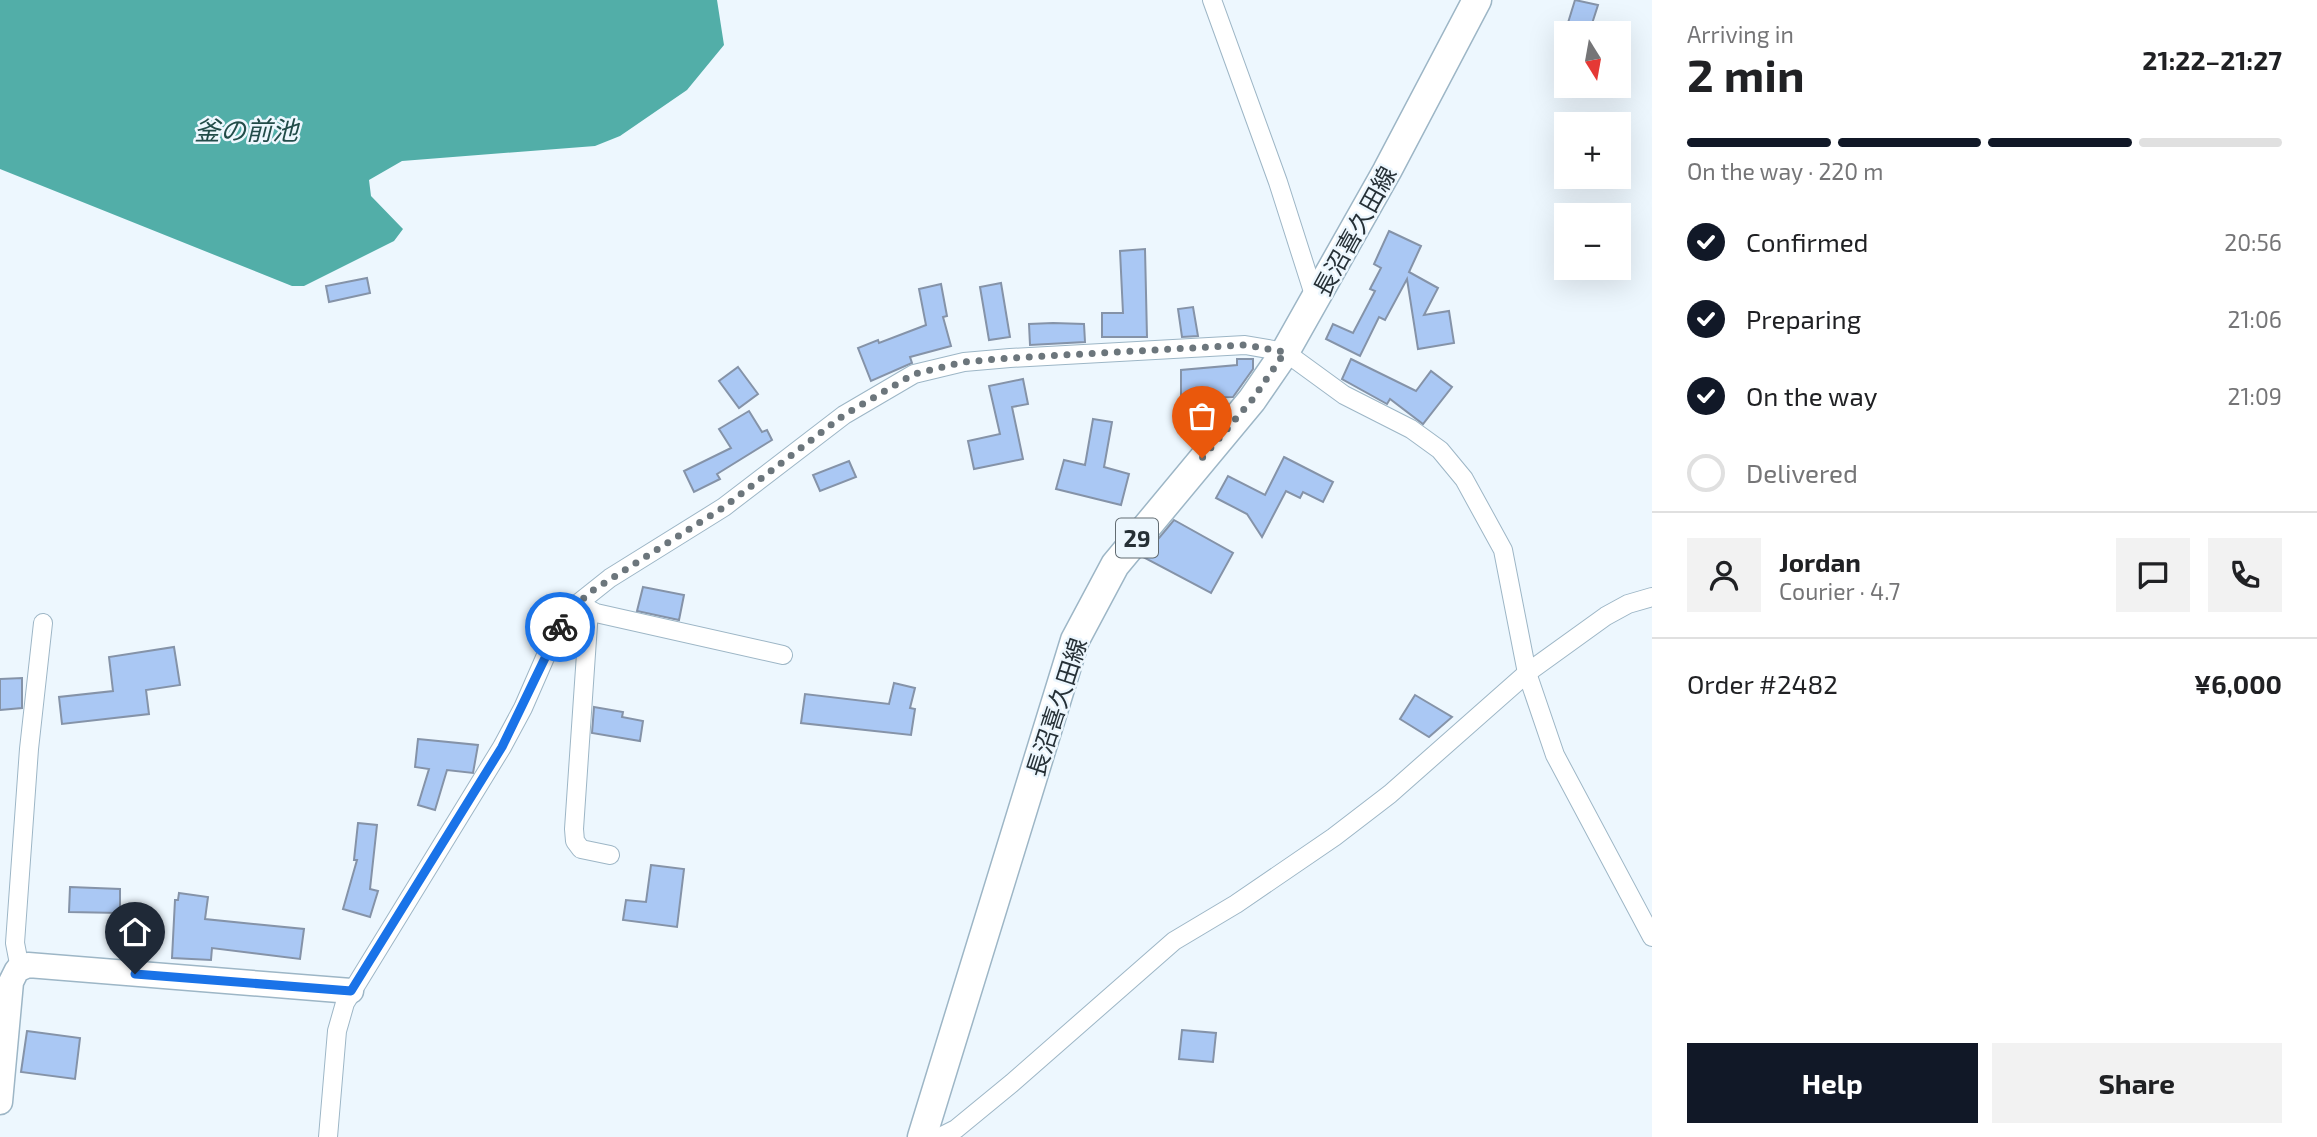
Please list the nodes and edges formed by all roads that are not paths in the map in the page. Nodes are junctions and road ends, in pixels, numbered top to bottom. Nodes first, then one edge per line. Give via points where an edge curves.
1 (1212, 0) edge
2 (1477, 0) edge
3 (1316, 301) junction
4 (1285, 352) junction
5 (1652, 597) edge
6 (584, 607) junction
7 (43, 623) dead end
8 (783, 655) dead end
9 (1527, 673) junction
10 (610, 855) dead end
11 (1652, 937) edge
12 (20, 969) junction
13 (351, 991) junction
14 (0, 1102) edge
15 (328, 1137) edge
16 (922, 1137) edge
17 (940, 1137) edge

1 - 3 street
2 - 3 main road, 長沼喜久田線 / 29
3 - 4 main road, 長沼喜久田線 / 29
4 - 6 street via 1245,345 1010,358 964,362 914,374 844,415 724,507 610,578
4 - 9 street via 1344,395 1440,450 1464,479 1503,550
4 - 16 main road, 長沼喜久田線 / 29 via 1252,400 1115,565 1075,640
5 - 9 street via 1606,617
6 - 8 street
6 - 10 street via 574,834 584,852
6 - 13 street via 554,637 523,708 477,789
7 - 12 street via 15,943
9 - 11 street via 1555,755
9 - 17 street via 1390,794 1255,891 1174,941 1012,1083
12 - 13 street via 28,965
12 - 14 street via 11,982
13 - 15 street via 337,1031

